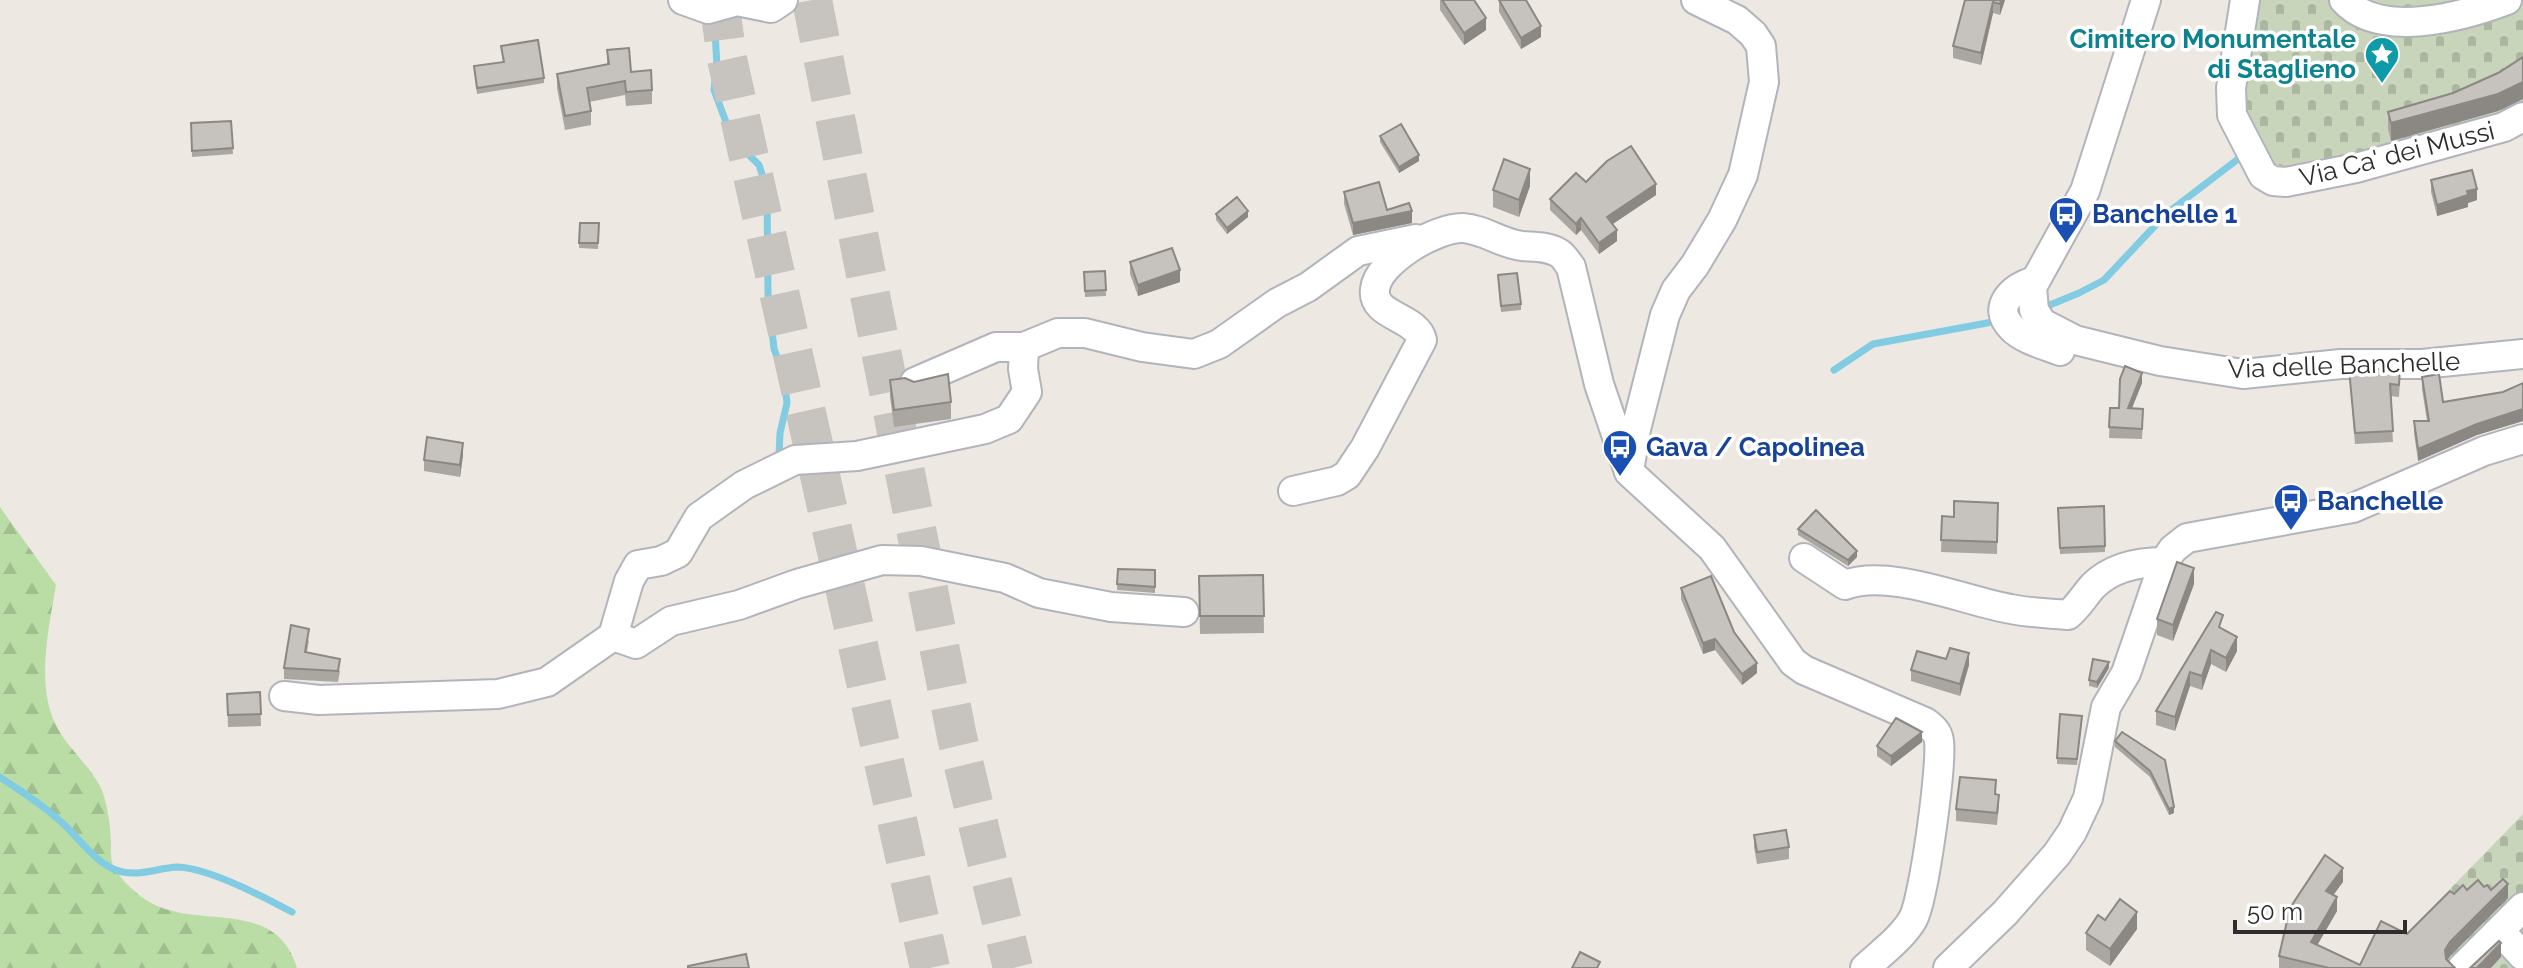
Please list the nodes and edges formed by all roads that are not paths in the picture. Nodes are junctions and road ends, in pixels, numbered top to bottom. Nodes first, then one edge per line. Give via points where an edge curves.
1 (683, 0) edge
2 (783, 0) edge
3 (1696, 0) edge
4 (2146, 0) edge
5 (2245, 0) edge
6 (2344, 0) edge
7 (2507, 0) edge
8 (2523, 117) edge
9 (1425, 238) junction
10 (2035, 281) junction
11 (1024, 347) junction
12 (2523, 354) edge
13 (2082, 360) dead end
14 (915, 382) edge
15 (2523, 439) edge
16 (1629, 472) junction
17 (1293, 491) dead end
18 (1804, 558) dead end
19 (2164, 562) junction
20 (1184, 612) dead end
21 (613, 636) junction
22 (284, 696) dead end
23 (2523, 907) edge
24 (2500, 931) junction
25 (2522, 955) edge
26 (1865, 968) edge
27 (1948, 968) edge
28 (2462, 968) edge
29 (2509, 968) edge

1 - 2 street via 708,9 737,1 771,8
3 - 16 street via 1753,34 1761,46 1764,82 1743,175 1665,315
4 - 10 street via 2085,191
5 - 8 street, Via Ca' dei Mussi via 2231,88 2232,115 2263,175 2273,181 2356,168 2504,127
6 - 7 street via 2377,18 2411,21 2471,13
9 - 11 street via 1358,251 1219,344 1194,354 1085,333 1058,333
9 - 16 street via 1462,228 1561,254 1571,267 1599,384
9 - 17 street via 1390,265 1375,287 1379,303 1415,326 1422,340 1397,390 1347,475
10 - 12 street, Via delle Banchelle via 2034,310 2047,329 2160,361 2243,374
10 - 13 street via 2009,294 2008,322 2022,335
11 - 14 street via 996,347
11 - 21 street via 1027,392 1009,419 985,429 857,456 795,460 744,485 699,517 678,553 638,565
15 - 19 street via 2353,508 2187,538
16 - 26 street via 1712,548 1793,662 1925,722 1937,734 1936,786 1914,917
18 - 19 street via 1845,585 1859,580 1912,585 2013,610 2068,615 2096,583 2115,571 2139,562
19 - 27 street via 2126,673 2106,707 2088,798 2072,832 2005,913
20 - 21 street via 1111,607 1039,593 1005,578 921,561 882,560 671,621 636,644
21 - 22 street via 547,682 498,694 319,700
23 - 24 street
24 - 25 street
24 - 28 street
25 - 29 street

